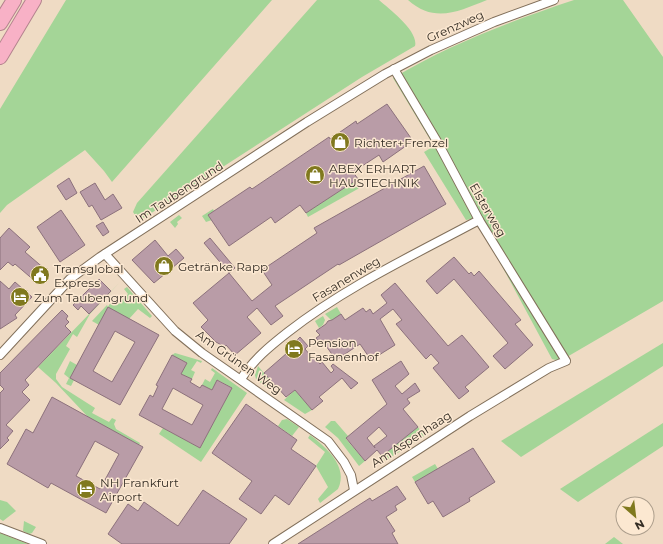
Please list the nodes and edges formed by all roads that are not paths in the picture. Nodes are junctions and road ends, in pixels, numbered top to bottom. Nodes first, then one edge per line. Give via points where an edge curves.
1 (14, 0) edge
2 (34, 0) edge
3 (554, 0) edge
4 (0, 23) edge
5 (1, 56) edge
6 (392, 70) junction
7 (479, 220) junction
8 (105, 254) junction
9 (0, 355) edge
10 (566, 361) joint
11 (241, 379) junction
12 (354, 490) junction
13 (2, 527) edge
14 (42, 544) edge
15 (273, 544) edge

1 - 4 highway
2 - 5 highway
3 - 6 street, Grenzweg via 494,22
6 - 7 street, Elsterweg via 438,143
6 - 8 street, Im Taubengrund via 307,122
7 - 10 street, Elsterweg
7 - 11 street, Fasanenweg via 398,262 309,316 250,364
8 - 9 street, Im Taubengrund via 70,280
8 - 11 street, Am Grünen Weg via 175,331
10 - 12 street, Am Aspenhaag via 549,368 470,416
11 - 12 street, Am Grünen Weg via 328,441 351,475
12 - 15 street, Am Aspenhaag
13 - 14 street

